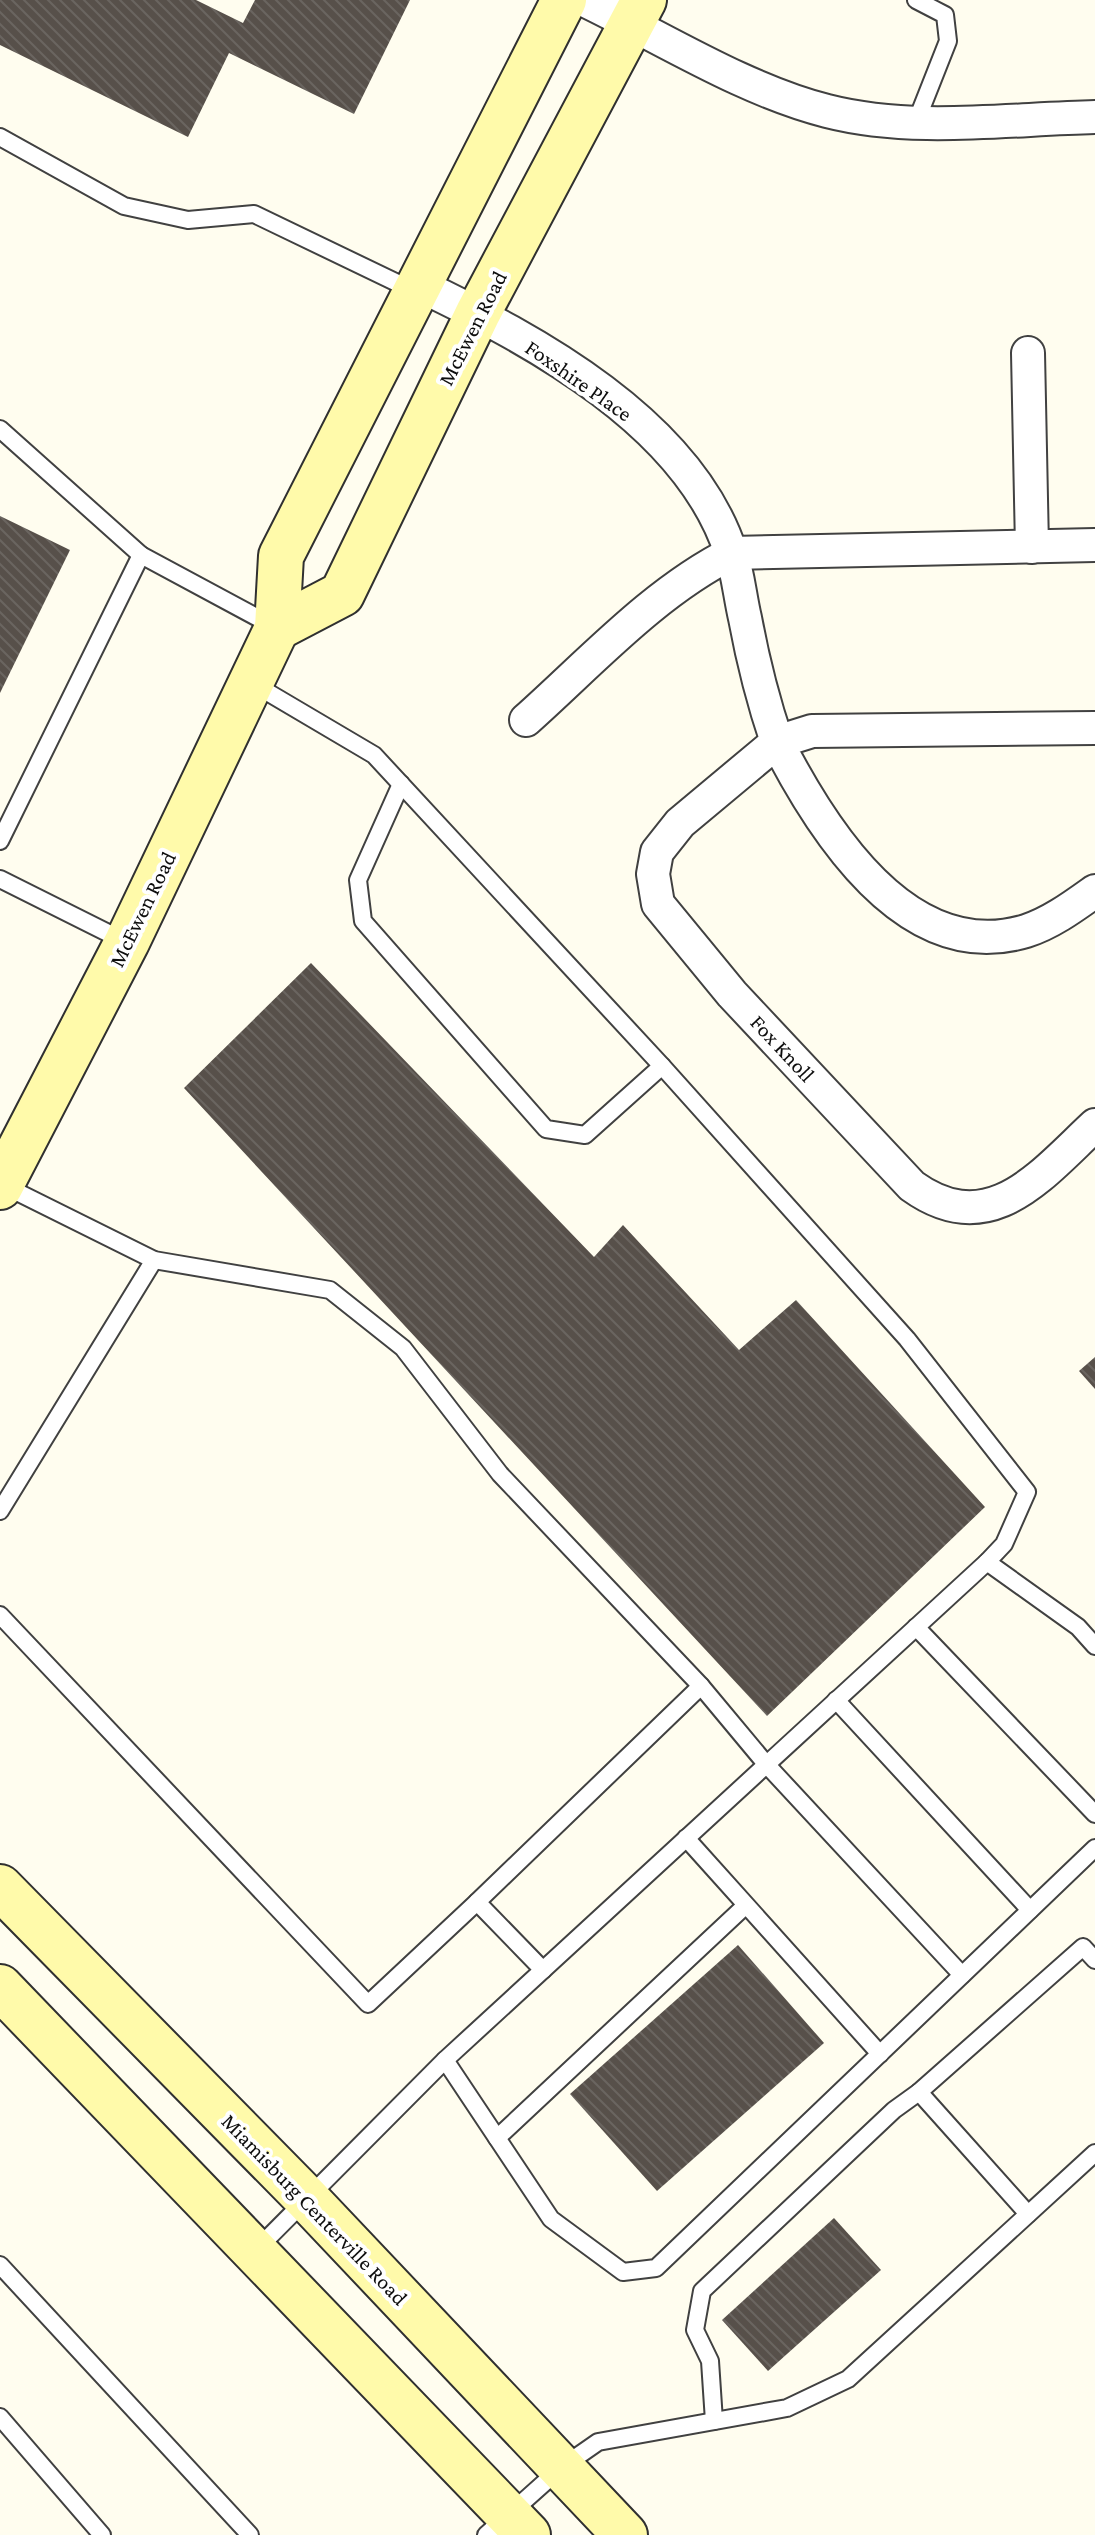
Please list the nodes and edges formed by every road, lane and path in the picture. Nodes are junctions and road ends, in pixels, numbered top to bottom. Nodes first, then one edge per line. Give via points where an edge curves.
1 (564, 0) edge
2 (584, 0) edge
3 (916, 0) edge
4 (638, 12) edge
5 (1095, 117) edge
6 (916, 122) junction
7 (0, 137) edge
8 (417, 288) junction
9 (478, 313) junction
10 (1028, 353) dead end
11 (0, 429) edge
12 (1095, 545) edge
13 (1032, 547) junction
14 (732, 553) junction
15 (141, 555) junction
16 (277, 628) junction
17 (251, 683) junction
18 (526, 720) dead end
19 (1095, 728) edge
20 (777, 742) junction
21 (401, 784) junction
22 (0, 841) edge
23 (0, 879) edge
24 (1095, 891) edge
25 (127, 942) junction
26 (662, 1066) junction
27 (1095, 1125) edge
28 (1, 1186) edge
29 (154, 1260) junction
30 (0, 1511) edge
31 (987, 1562) junction
32 (0, 1615) edge
33 (916, 1627) junction
34 (1095, 1646) edge
35 (701, 1686) junction
36 (836, 1700) junction
37 (766, 1764) junction
38 (1095, 1814) edge
39 (686, 1838) junction
40 (1095, 1848) edge
41 (0, 1887) edge
42 (477, 1902) junction
43 (745, 1906) junction
44 (1030, 1910) junction
45 (1095, 1960) edge
46 (543, 1970) junction
47 (962, 1975) junction
48 (0, 1987) edge
49 (880, 2054) junction
50 (445, 2060) junction
51 (919, 2092) junction
52 (497, 2138) junction
53 (1095, 2153) edge
54 (307, 2199) junction
55 (1028, 2214) junction
56 (254, 2251) junction
57 (0, 2265) edge
58 (0, 2417) edge
59 (714, 2421) junction
60 (562, 2467) junction
61 (508, 2528) edge
62 (102, 2535) edge
63 (250, 2535) edge
64 (625, 2535) edge

1 - 8 street, McEwen Road
2 - 4 street
3 - 6 lane via 945,15 948,41
4 - 6 street via 778,96 829,112
4 - 9 street, McEwen Road
5 - 6 street
7 - 8 lane via 124,206 188,220 254,214
8 - 9 street, Foxshire Place
8 - 16 street, McEwen Road via 281,556
9 - 14 street, Foxshire Place via 590,381 637,419 711,507
9 - 16 street, McEwen Road via 342,594
10 - 13 street
11 - 15 lane
12 - 13 street
13 - 14 street
14 - 18 street via 673,590
14 - 20 street via 760,694
15 - 16 lane
15 - 22 lane
16 - 17 street, McEwen Road
17 - 21 lane via 374,755
17 - 25 street, McEwen Road
19 - 20 street, Fox Knoll via 812,731
20 - 24 street via 836,842 913,916 943,929 986,936 1025,931 1065,913
20 - 27 street, Fox Knoll via 680,823 657,852 653,874 663,914 927,1197 950,1206 1001,1203 1025,1190
21 - 26 lane
21 - 26 lane via 358,880 363,921 546,1129 585,1135
23 - 25 lane
25 - 28 street, McEwen Road
26 - 31 lane via 907,1339 1027,1492 1004,1544
28 - 29 lane
29 - 30 lane
29 - 35 lane via 330,1290 403,1348 500,1474
31 - 33 lane
31 - 34 lane via 1078,1627
32 - 42 lane via 368,2004
33 - 36 lane
33 - 38 lane
35 - 37 lane
35 - 42 lane
36 - 37 lane
36 - 44 lane
37 - 39 lane
37 - 47 lane
39 - 43 lane
39 - 46 lane
40 - 44 lane
41 - 54 street, Miamisburg Centerville Road
42 - 46 lane
43 - 49 lane
43 - 52 lane
44 - 47 lane
45 - 51 lane via 1083,1947
46 - 50 lane
47 - 49 lane
48 - 56 street
49 - 52 lane via 656,2268 623,2272 551,2219
50 - 52 lane
50 - 54 lane
51 - 55 lane
51 - 59 lane via 702,2291 695,2330 710,2361
53 - 55 lane
54 - 56 lane
54 - 60 street, Miamisburg Centerville Road
55 - 59 lane via 848,2379 787,2408
56 - 61 street
57 - 63 lane
58 - 62 lane
59 - 60 lane via 598,2442
60 - 61 lane
60 - 64 street, Miamisburg Centerville Road

